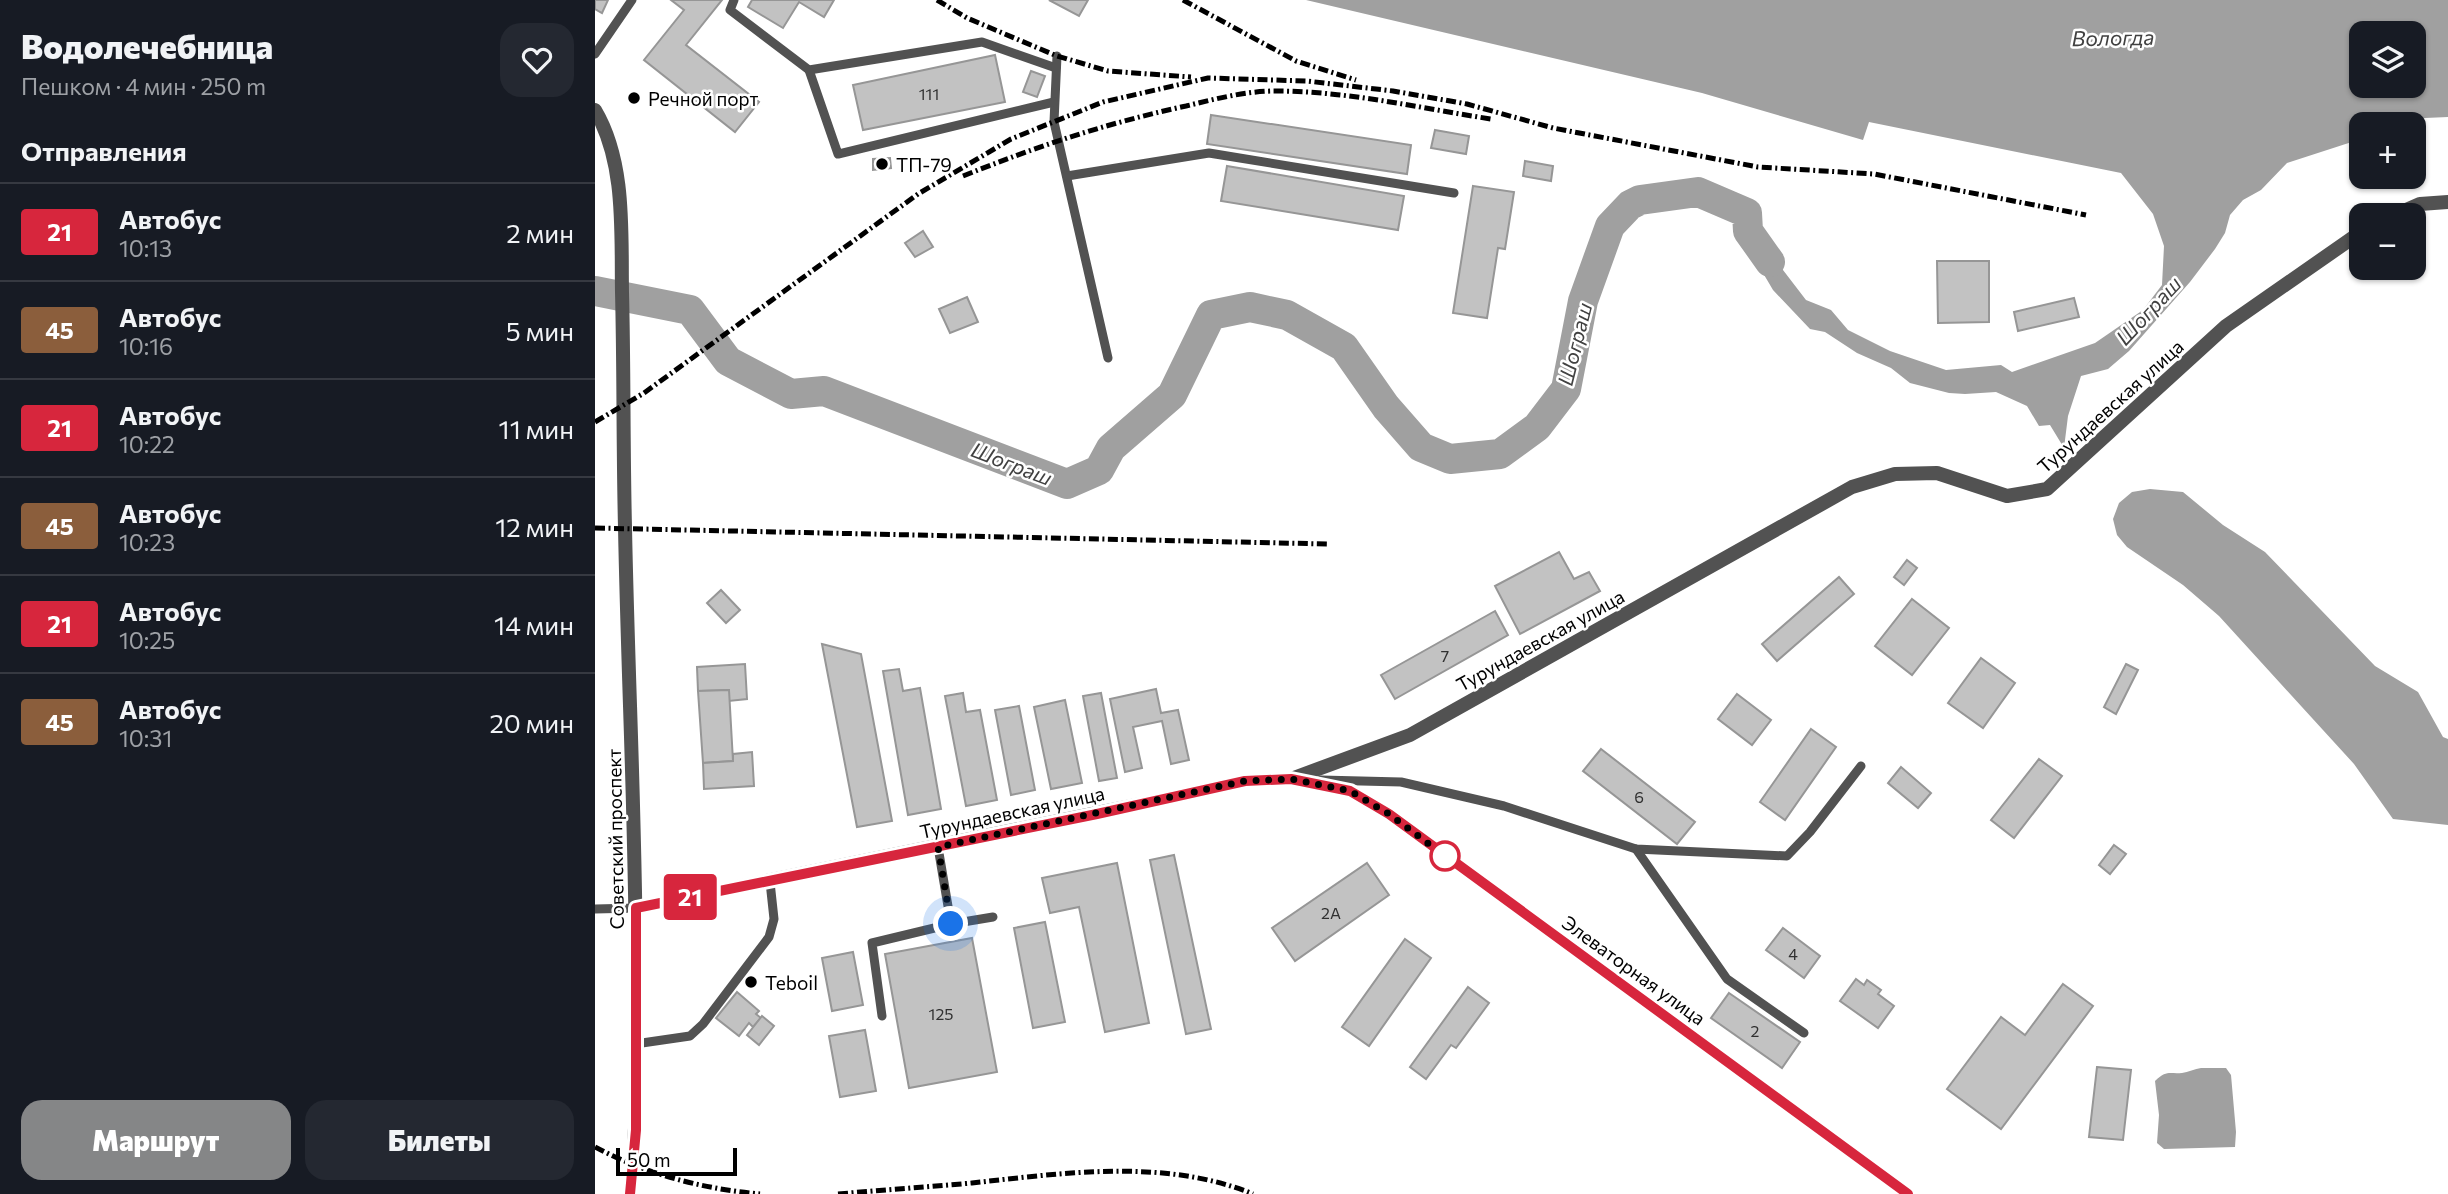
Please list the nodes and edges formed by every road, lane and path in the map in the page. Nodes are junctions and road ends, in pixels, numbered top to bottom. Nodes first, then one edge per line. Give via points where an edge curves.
1 (632, 0) edge
2 (734, 0) edge
3 (595, 54) edge
4 (1057, 56) dead end
5 (1056, 68) junction
6 (809, 70) junction
7 (1054, 103) junction
8 (595, 110) edge
9 (1067, 176) junction
10 (1454, 193) dead end
11 (2448, 202) edge
12 (2426, 204) edge
13 (2349, 240) edge
14 (1108, 358) dead end
15 (1861, 766) dead end
16 (1291, 779) junction
17 (938, 847) junction
18 (1636, 849) junction
19 (770, 882) junction
20 (636, 908) junction
21 (595, 909) edge
22 (993, 917) dead end
23 (951, 924) junction
24 (882, 1016) dead end
25 (1804, 1033) dead end
26 (635, 1044) junction
27 (630, 1194) edge
28 (1908, 1194) edge

1 - 3 lane
2 - 6 lane via 730,10
4 - 5 lane
5 - 6 lane via 982,41
5 - 7 lane
6 - 7 lane via 838,154
7 - 9 lane via 1053,122
8 - 20 street, Советский проспект via 615,168 621,256
9 - 10 lane via 1209,153
9 - 14 lane
11 - 12 street
13 - 16 street, Турундаевская улица via 2226,326 2047,489 2007,496 1937,473 1895,474 1852,487 1410,735
15 - 18 lane via 1787,856
16 - 17 street, Турундаевская улица via 1245,781
16 - 18 lane via 1401,782 1504,806
16 - 28 street, Элеваторная улица via 1350,791 1389,814
17 - 19 street, Турундаевская улица
17 - 23 lane
18 - 25 lane via 1727,979
19 - 20 street, Турундаевская улица
19 - 26 lane via 773,919 769,937 703,1024 690,1036
20 - 21 lane
20 - 26 street, Советский проспект
22 - 23 lane
23 - 24 lane via 872,943
26 - 27 street, Советский проспект via 636,1130

